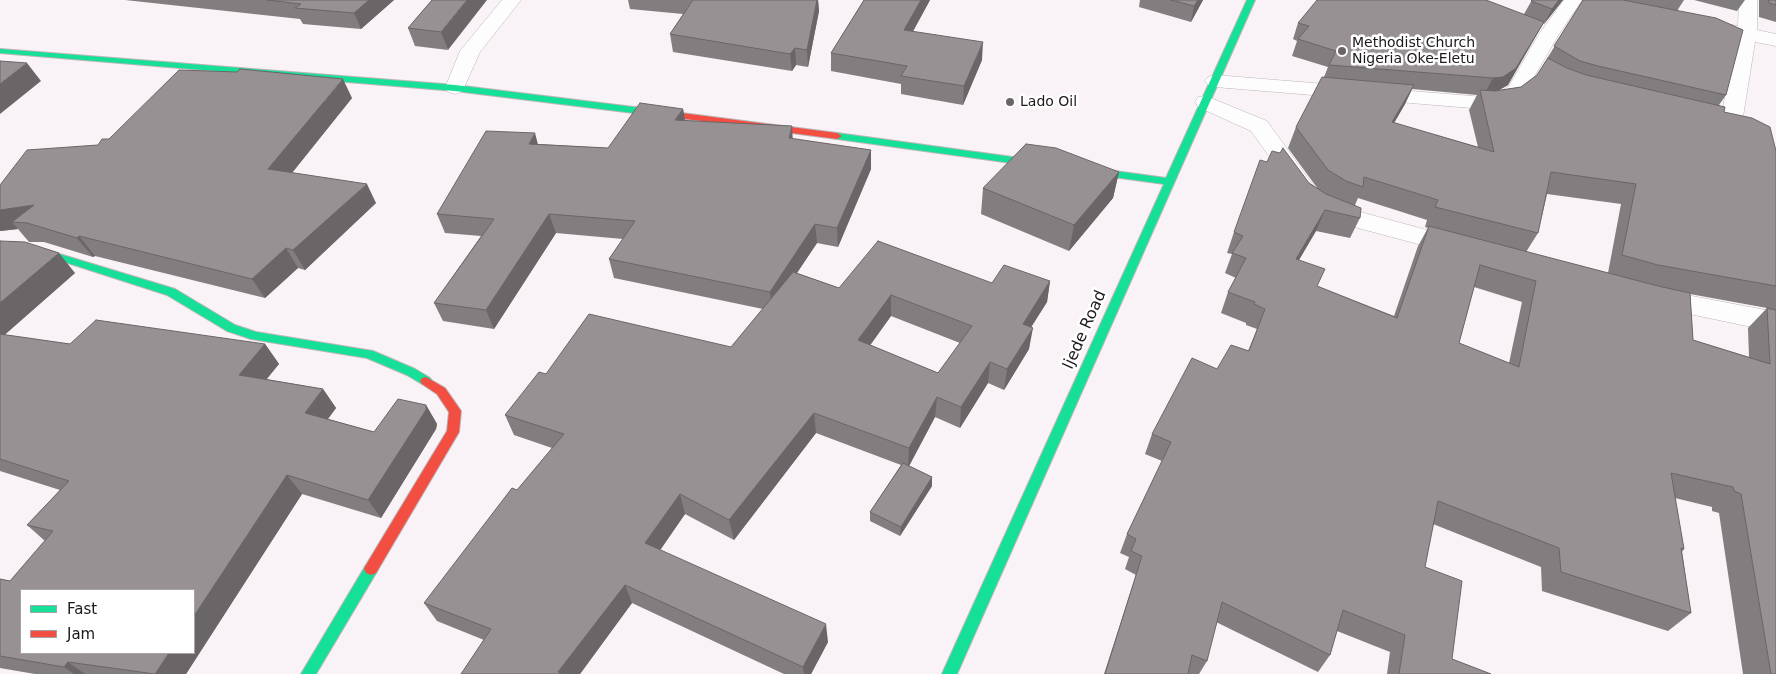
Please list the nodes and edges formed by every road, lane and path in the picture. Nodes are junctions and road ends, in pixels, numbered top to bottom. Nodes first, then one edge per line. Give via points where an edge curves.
1 (512, 0) edge
2 (1251, 0) edge
3 (1748, 0) edge
4 (1579, 1) edge
5 (1691, 23) edge
6 (1748, 34) junction
7 (1776, 40) edge
8 (0, 50) edge
9 (455, 88) junction
10 (1211, 92) junction
11 (1730, 124) edge
12 (1170, 182) junction
13 (1480, 252) edge
14 (0, 255) edge
15 (1633, 293) edge
16 (1776, 322) edge
17 (308, 674) edge
18 (949, 674) edge

1 - 9 street via 470,51
2 - 10 street, Ijede Road
3 - 6 street
4 - 10 street via 1541,31 1540,68 1501,100 1484,103
5 - 6 street
6 - 7 street
6 - 11 street
8 - 9 street
9 - 12 street via 856,138
10 - 12 street, Ijede Road
10 - 13 street via 1259,126 1310,197 1327,208 1356,219
12 - 18 street, Ijede Road
14 - 17 street via 14,251 43,252 171,292 231,328 255,336 369,354 411,372 441,392 455,411 453,432
15 - 16 street

